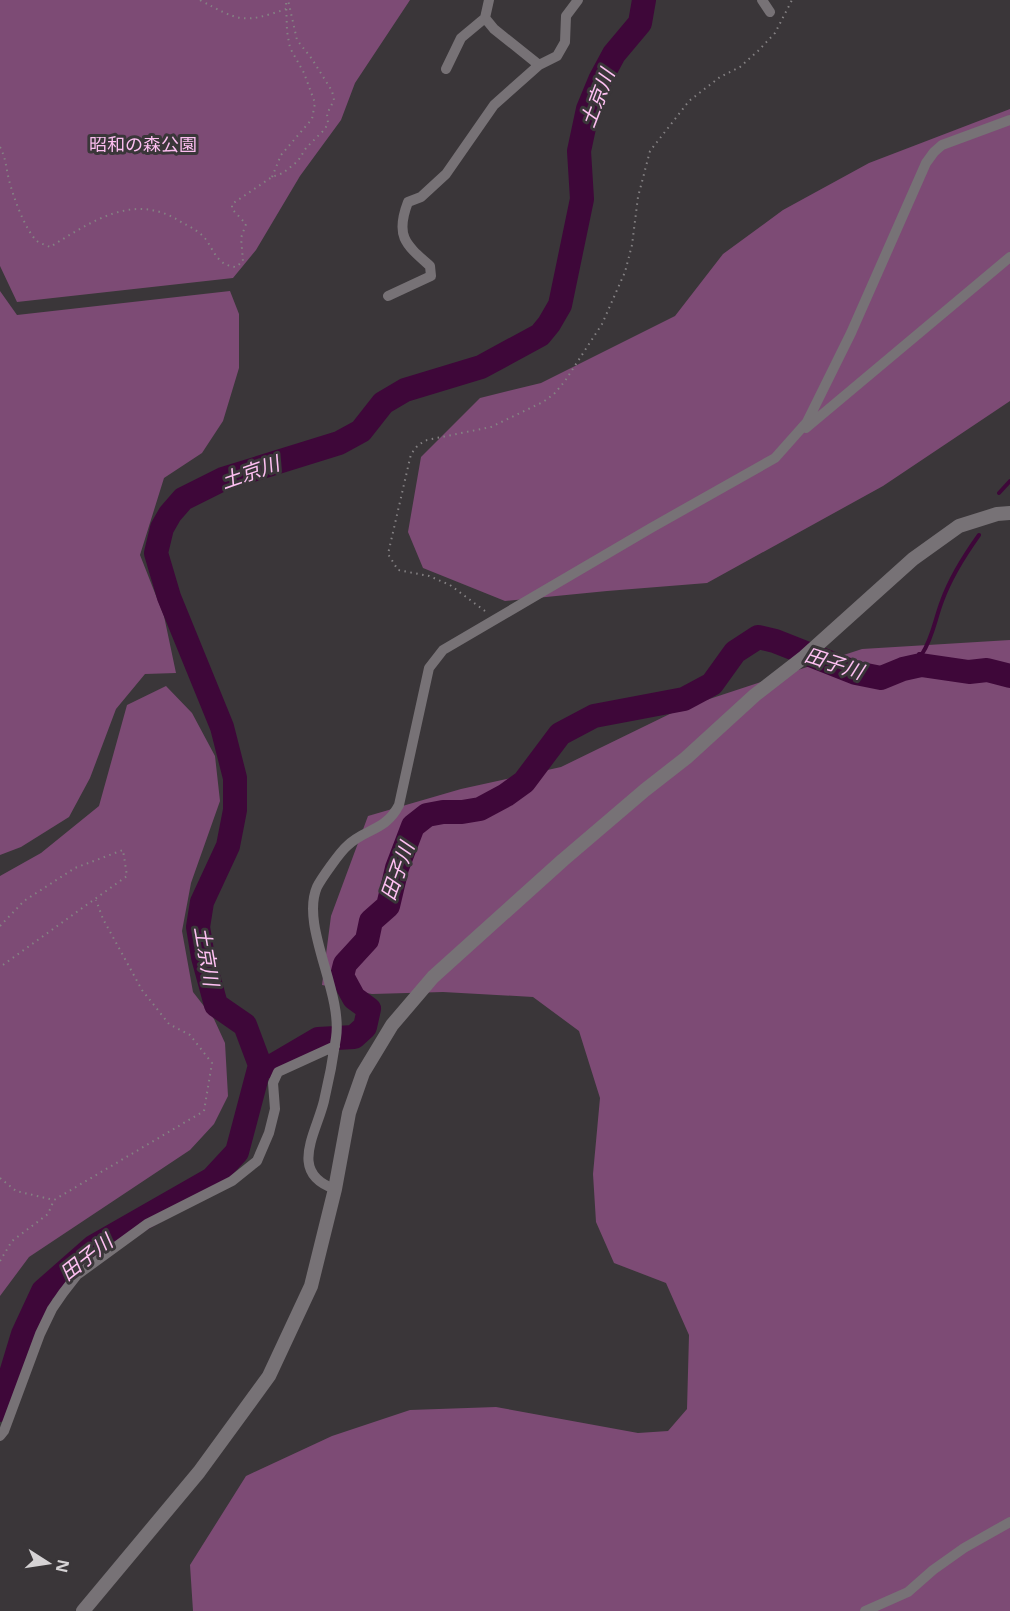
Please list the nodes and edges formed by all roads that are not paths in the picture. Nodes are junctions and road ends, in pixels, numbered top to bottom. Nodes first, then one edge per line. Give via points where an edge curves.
1 (489, 0) edge
2 (578, 0) edge
3 (762, 0) edge
4 (770, 12) dead end
5 (485, 18) junction
6 (539, 65) junction
7 (446, 69) dead end
8 (1010, 120) edge
9 (1010, 257) edge
10 (388, 296) dead end
11 (792, 440) junction
12 (1010, 513) edge
13 (335, 1044) junction
14 (335, 1189) junction
15 (0, 1436) edge
16 (1010, 1521) edge
17 (83, 1611) edge
18 (865, 1611) edge

1 - 5 street
2 - 6 street via 566,16 565,42 557,56
3 - 4 street
5 - 6 street
5 - 7 street via 461,38
6 - 10 street via 494,105 446,174 422,197 408,202 403,215 403,237 430,266 431,276
8 - 11 street via 942,145 934,152 846,343 807,422
9 - 11 street
11 - 13 street via 776,458 443,650 433,662 399,805 389,822 347,845 317,887 315,926 338,1028
12 - 14 street via 959,526 913,559 433,977 392,1025 363,1073 349,1113
13 - 14 street via 308,1161 313,1178
13 - 15 street via 278,1072 273,1083 275,1109 257,1161 232,1181 147,1224 77,1275 52,1309 40,1334
14 - 17 street via 311,1286 269,1376 199,1472
16 - 18 street via 964,1548 908,1592

